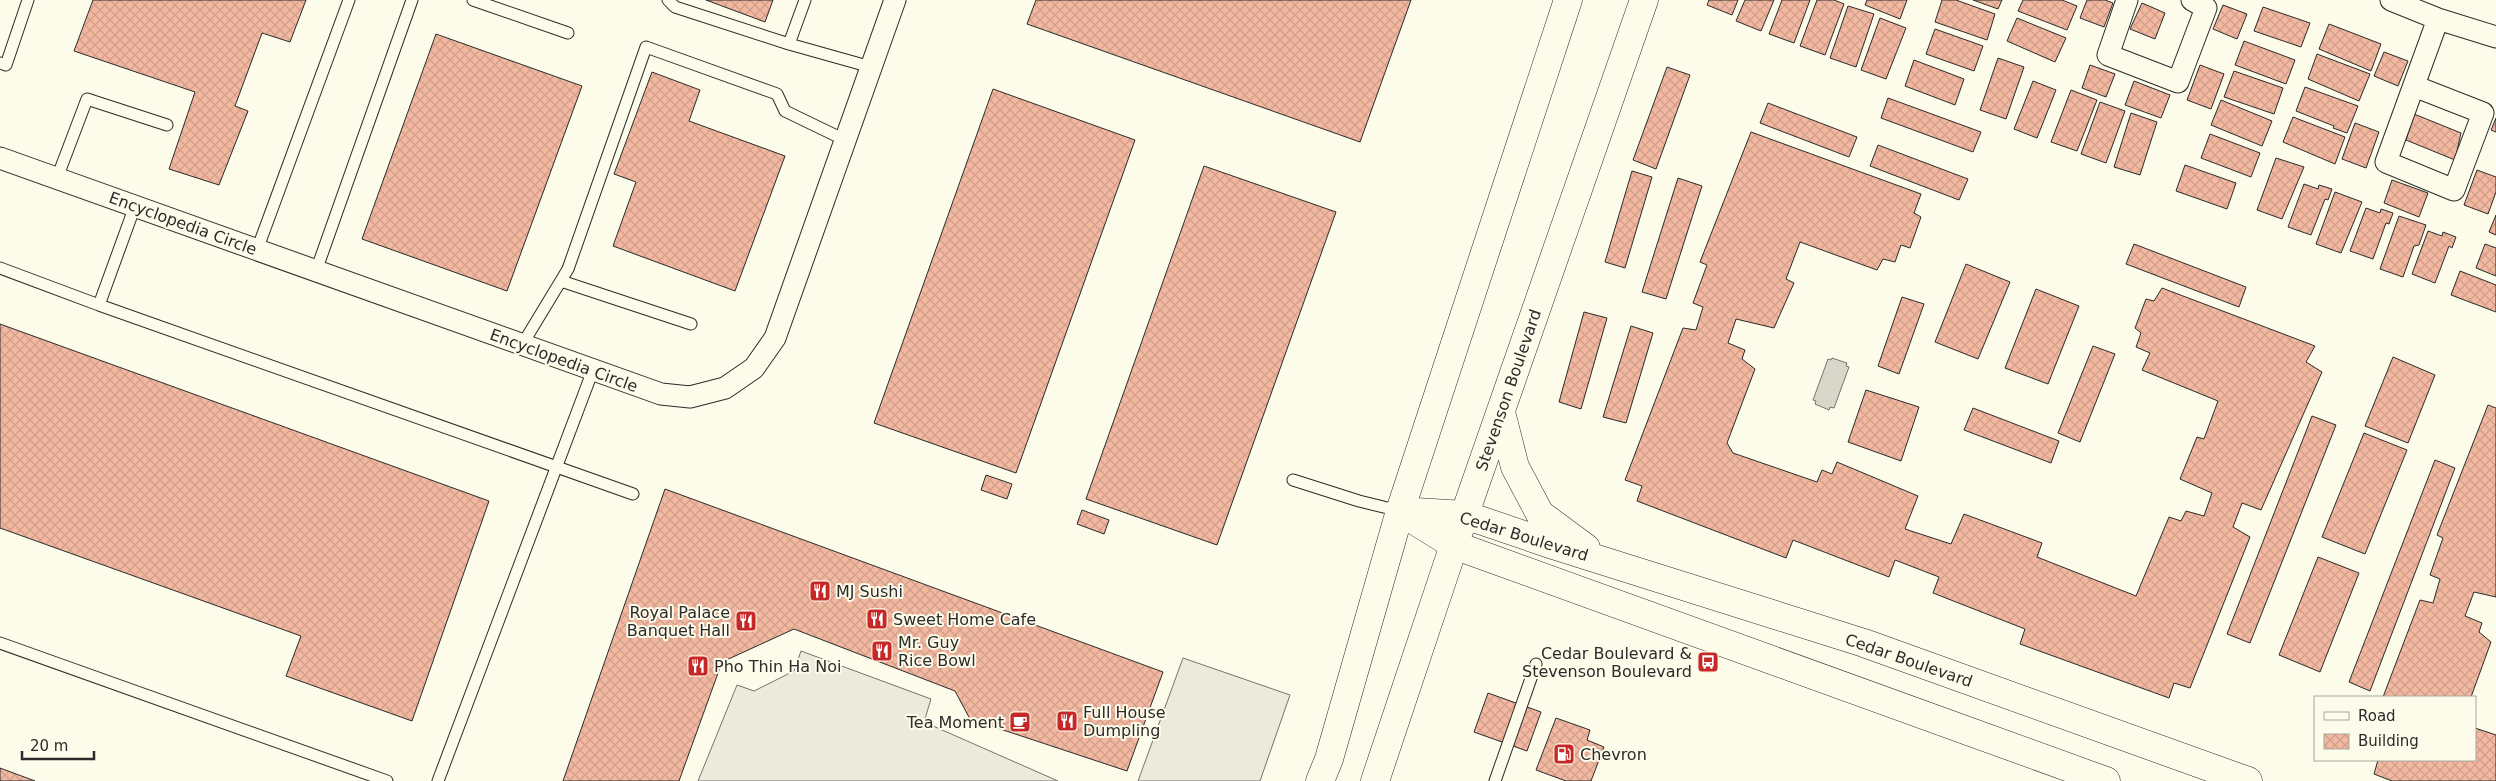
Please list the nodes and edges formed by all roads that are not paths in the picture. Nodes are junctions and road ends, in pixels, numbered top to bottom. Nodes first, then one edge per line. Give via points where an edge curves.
1 (28, 0) edge
2 (349, 0) edge
3 (412, 0) edge
4 (473, 0) edge
5 (668, 0) edge
6 (805, 0) edge
7 (895, 0) edge
8 (1568, 0) edge
9 (1644, 0) edge
10 (2127, 0) edge
11 (2192, 0) edge
12 (2392, 0) edge
13 (2438, 20) junction
14 (568, 33) dead end
15 (2496, 37) edge
16 (789, 44) junction
17 (0, 63) edge
18 (871, 68) junction
19 (2414, 86) junction
20 (167, 125) dead end
21 (845, 140) junction
22 (0, 158) edge
23 (58, 178) junction
24 (134, 206) junction
25 (257, 250) junction
26 (0, 268) edge
27 (316, 271) junction
28 (562, 281) junction
29 (99, 305) junction
30 (691, 324) dead end
31 (522, 345) junction
32 (593, 370) junction
33 (1500, 412) junction
34 (556, 468) junction
35 (1293, 480) dead end
36 (633, 494) dead end
37 (1400, 511) junction
38 (1465, 515) junction
39 (1454, 546) junction
40 (1604, 561) junction
41 (0, 643) edge
42 (1536, 664) dead end
43 (387, 781) edge
44 (438, 781) edge
45 (1320, 781) edge
46 (1375, 781) edge
47 (1495, 781) edge
48 (2106, 781) edge
49 (2248, 781) edge

1 - 17 lane via 6,65
2 - 25 lane
3 - 27 lane
4 - 14 lane
5 - 16 lane via 675,7
6 - 16 lane
7 - 18 street, Encyclopedia Circle
8 - 37 main road
9 - 33 main road, Stevenson Boulevard
10 - 11 street via 2108,55 2178,82 2206,8
12 - 13 street
13 - 15 street
13 - 19 street
16 - 18 lane
18 - 21 street, Encyclopedia Circle
19 - 19 street via 2386,162 2454,190 2482,113
20 - 23 lane via 87,99
21 - 28 lane via 785,111 777,94 646,47
21 - 32 street, Encyclopedia Circle via 775,338 754,368 725,388 690,397 661,394
22 - 23 street, Encyclopedia Circle
23 - 24 street, Encyclopedia Circle
24 - 25 street, Encyclopedia Circle
24 - 29 lane
25 - 27 street, Encyclopedia Circle
26 - 29 lane
27 - 31 street, Encyclopedia Circle
28 - 30 lane
28 - 31 lane
29 - 34 lane
31 - 32 street, Encyclopedia Circle
32 - 34 lane
33 - 38 main road, Stevenson Boulevard
33 - 40 main road via 1515,467 1540,514
34 - 36 lane
34 - 44 lane
35 - 37 lane
37 - 38 main road, Cedar Boulevard
37 - 39 main road, Cedar Boulevard
37 - 45 main road
38 - 39 main road, Stevenson Boulevard
38 - 40 main road, Cedar Boulevard
39 - 46 main road, Stevenson Boulevard
39 - 48 main road, Cedar Boulevard
40 - 49 main road, Cedar Boulevard via 1864,643
41 - 43 lane
42 - 47 lane

